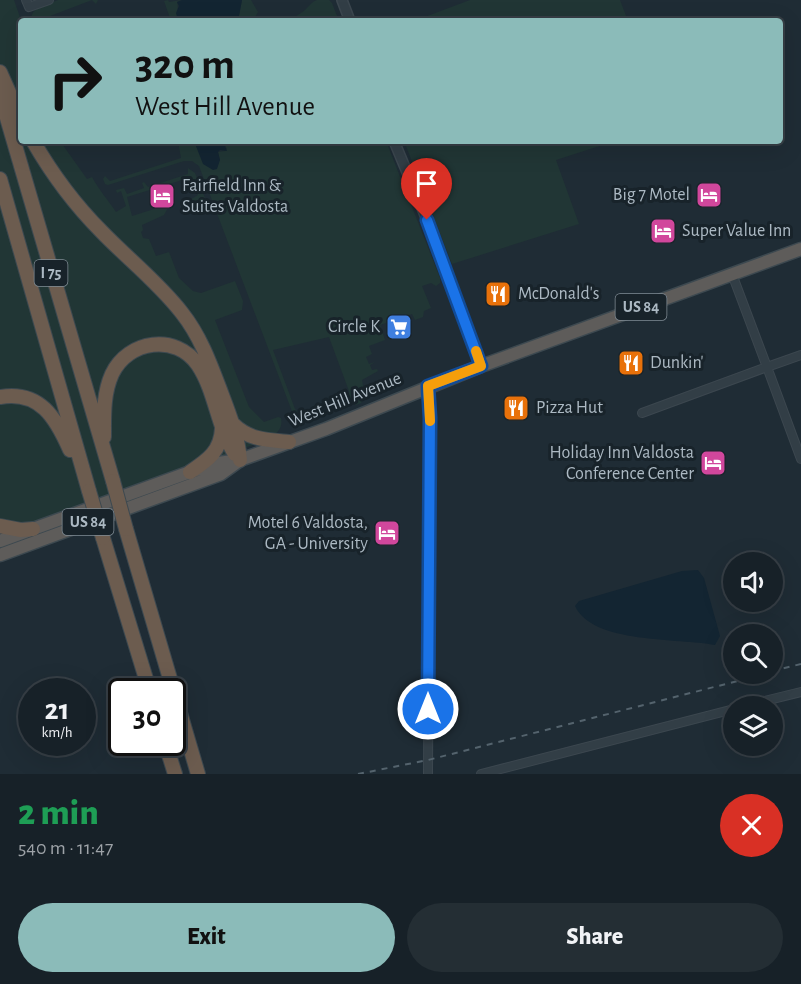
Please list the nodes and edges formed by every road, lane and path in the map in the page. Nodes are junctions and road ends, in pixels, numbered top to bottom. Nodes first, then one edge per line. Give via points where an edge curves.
1 (26, 0) edge
2 (49, 0) edge
3 (342, 0) edge
4 (349, 18) edge
5 (0, 72) edge
6 (0, 94) edge
7 (18, 112) edge
8 (35, 144) edge
9 (395, 144) edge
10 (0, 179) edge
11 (801, 249) edge
12 (732, 274) junction
13 (801, 355) edge
14 (481, 366) junction
15 (767, 367) junction
16 (428, 386) junction
17 (0, 397) edge
18 (642, 413) dead end
19 (227, 425) junction
20 (289, 442) junction
21 (104, 452) junction
22 (801, 459) edge
23 (240, 460) junction
24 (190, 472) junction
25 (89, 491) junction
26 (0, 526) edge
27 (33, 529) junction
28 (0, 541) edge
29 (0, 555) edge
30 (146, 678) edge
31 (801, 692) edge
32 (783, 696) edge
33 (723, 712) edge
34 (169, 756) edge
35 (175, 774) edge
36 (198, 774) edge
37 (428, 774) edge
38 (481, 774) edge

1 - 2 street via 29,8
3 - 4 street
5 - 7 highway
6 - 21 highway, I 75
8 - 19 highway via 82,210 183,314 205,350
9 - 14 street
10 - 25 highway, I 75
11 - 12 highway, West Hill Avenue / US 84
12 - 14 highway, West Hill Avenue / US 84
12 - 15 street
13 - 15 street
14 - 16 highway, West Hill Avenue / US 84
15 - 18 street
15 - 22 street
16 - 20 highway, West Hill Avenue / US 84
16 - 37 street
17 - 25 highway via 27,398 46,410 58,425
19 - 20 highway via 251,437
19 - 21 highway via 193,359 175,347 148,345 125,356 109,382
19 - 23 highway via 239,446
19 - 24 highway via 214,454
20 - 23 highway, West Hill Avenue / US 84
21 - 36 highway, I 75, bridge
23 - 24 highway, West Hill Avenue / US 84
23 - 29 highway, West Hill Avenue / US 84 via 221,474
24 - 27 highway, West Hill Avenue / US 84
25 - 30 highway, I 75, bridge
26 - 27 highway
27 - 28 highway, West Hill Avenue / US 84
31 - 32 street
33 - 38 street
34 - 35 highway

